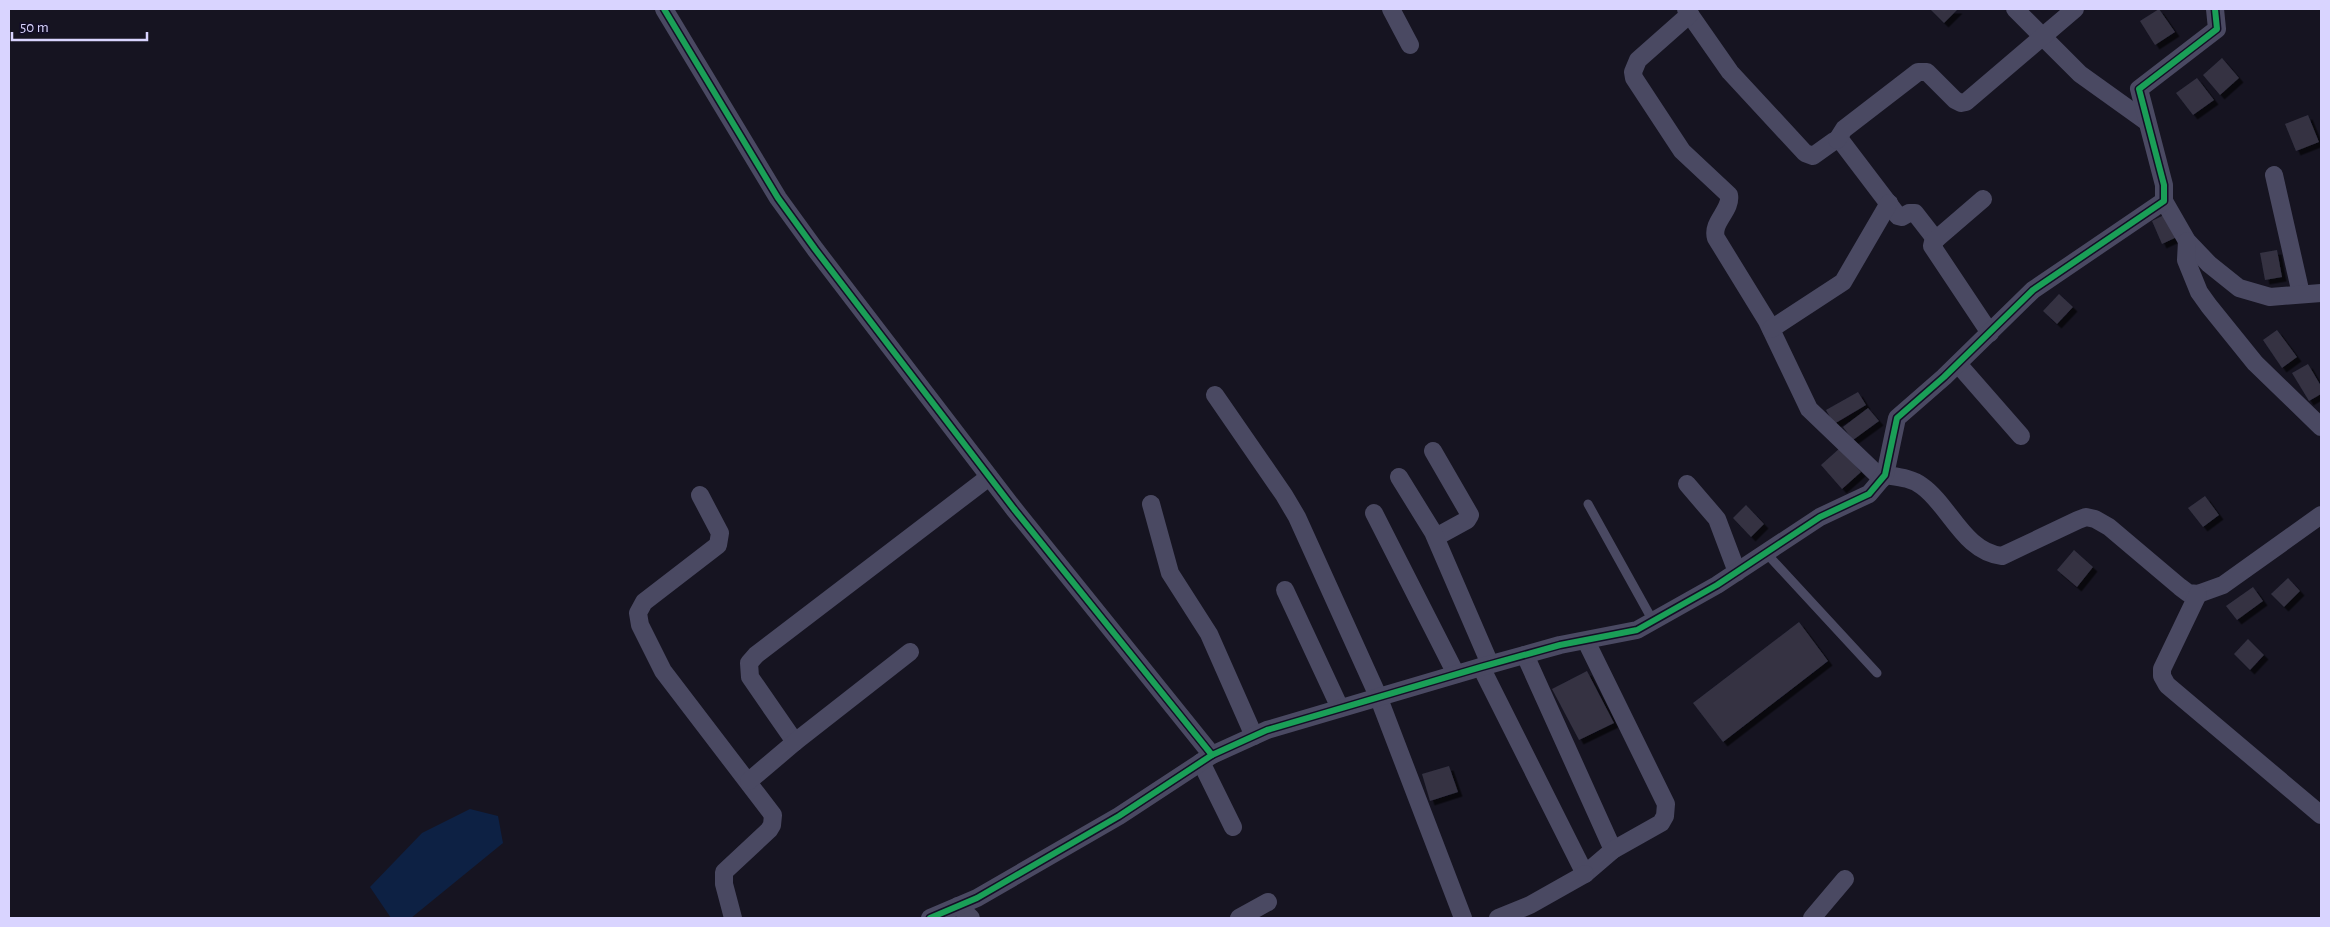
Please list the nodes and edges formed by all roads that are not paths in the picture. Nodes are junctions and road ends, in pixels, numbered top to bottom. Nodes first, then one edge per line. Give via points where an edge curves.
1 (664, 9) edge
2 (1391, 9) edge
3 (2016, 9) edge
4 (2075, 9) edge
5 (2215, 9) edge
6 (1688, 11) edge
7 (2043, 36) junction
8 (1410, 45) dead end
9 (2147, 122) junction
10 (1837, 140) junction
11 (2274, 175) dead end
12 (1983, 199) dead end
13 (2164, 201) junction
14 (1889, 203) junction
15 (1936, 240) junction
16 (2187, 241) junction
17 (2321, 292) edge
18 (2301, 294) junction
19 (1771, 329) junction
20 (1990, 333) junction
21 (1958, 364) junction
22 (1215, 395) dead end
23 (2321, 427) edge
24 (2021, 436) dead end
25 (1433, 451) dead end
26 (989, 477) junction
27 (1399, 477) dead end
28 (1883, 477) junction
29 (1687, 484) dead end
30 (700, 495) dead end
31 (1151, 504) dead end
32 (1588, 504) dead end
33 (1374, 513) dead end
34 (2321, 515) edge
35 (1436, 538) junction
36 (1766, 553) junction
37 (1736, 572) junction
38 (1285, 590) dead end
39 (2198, 594) junction
40 (1653, 621) junction
41 (1586, 642) junction
42 (910, 652) dead end
43 (1525, 655) junction
44 (1485, 665) junction
45 (1877, 673) dead end
46 (1456, 674) junction
47 (1378, 696) junction
48 (1340, 708) junction
49 (1254, 736) junction
50 (795, 742) junction
51 (1206, 759) junction
52 (749, 781) junction
53 (2321, 815) edge
54 (1233, 827) dead end
55 (1614, 850) junction
56 (1585, 874) junction
57 (1845, 879) dead end
58 (1268, 902) dead end
59 (964, 912) edge
60 (1523, 913) edge
61 (733, 918) edge
62 (930, 918) edge
63 (1239, 918) edge
64 (1463, 918) edge
65 (1498, 918) edge
66 (1812, 918) edge

1 - 26 street via 778,198
2 - 8 street
3 - 7 street
4 - 7 street
5 - 9 street via 2217,29 2139,89
6 - 10 street via 1730,72 1804,153 1813,156
6 - 19 street via 1638,60 1634,78 1682,151 1729,195 1729,203 1714,234
7 - 9 street via 2080,74
7 - 10 street via 1966,102 1955,100 1927,72 1918,72 1844,128
9 - 13 street via 2164,185
10 - 14 street
11 - 18 street
12 - 15 street
13 - 16 street
13 - 20 street via 2034,290
14 - 15 street via 1900,217 1915,213
14 - 19 street via 1843,282
15 - 20 street via 1932,249
16 - 18 street via 2209,264 2240,288 2270,297
16 - 23 street via 2186,260 2199,292 2209,306 2255,363
17 - 18 street
19 - 28 street via 1810,409
20 - 21 street
21 - 24 street
21 - 28 street via 1897,418
22 - 47 street via 1297,517
25 - 35 street via 1470,515
26 - 50 street via 756,655 749,664 750,676
26 - 51 street
27 - 35 street
28 - 36 street via 1869,494 1820,517
28 - 39 street via 1905,478 1923,486 1970,539 1991,554 2002,556 2078,520 2095,518 2180,588
29 - 37 street via 1720,524
30 - 52 street via 720,533 718,545 644,602 638,614 663,671
31 - 49 street via 1170,573 1209,634
32 - 40 lane
33 - 46 street
34 - 39 street via 2223,585
35 - 44 street
36 - 37 street
36 - 45 lane
37 - 40 street
38 - 48 street
39 - 53 street via 2162,669 2162,676 2167,684
40 - 41 street via 1637,630
41 - 43 street
41 - 55 street via 1666,804 1661,823
42 - 50 street
43 - 44 street
43 - 55 street
44 - 46 street
44 - 56 street
46 - 47 street
47 - 48 street
47 - 64 street
48 - 49 street
49 - 51 street
50 - 52 street
51 - 54 street
51 - 59 street via 1119,816 977,898
52 - 61 street via 774,821 769,830 724,872
55 - 56 street
56 - 60 street
57 - 66 street
58 - 63 street
59 - 62 street
60 - 65 street

